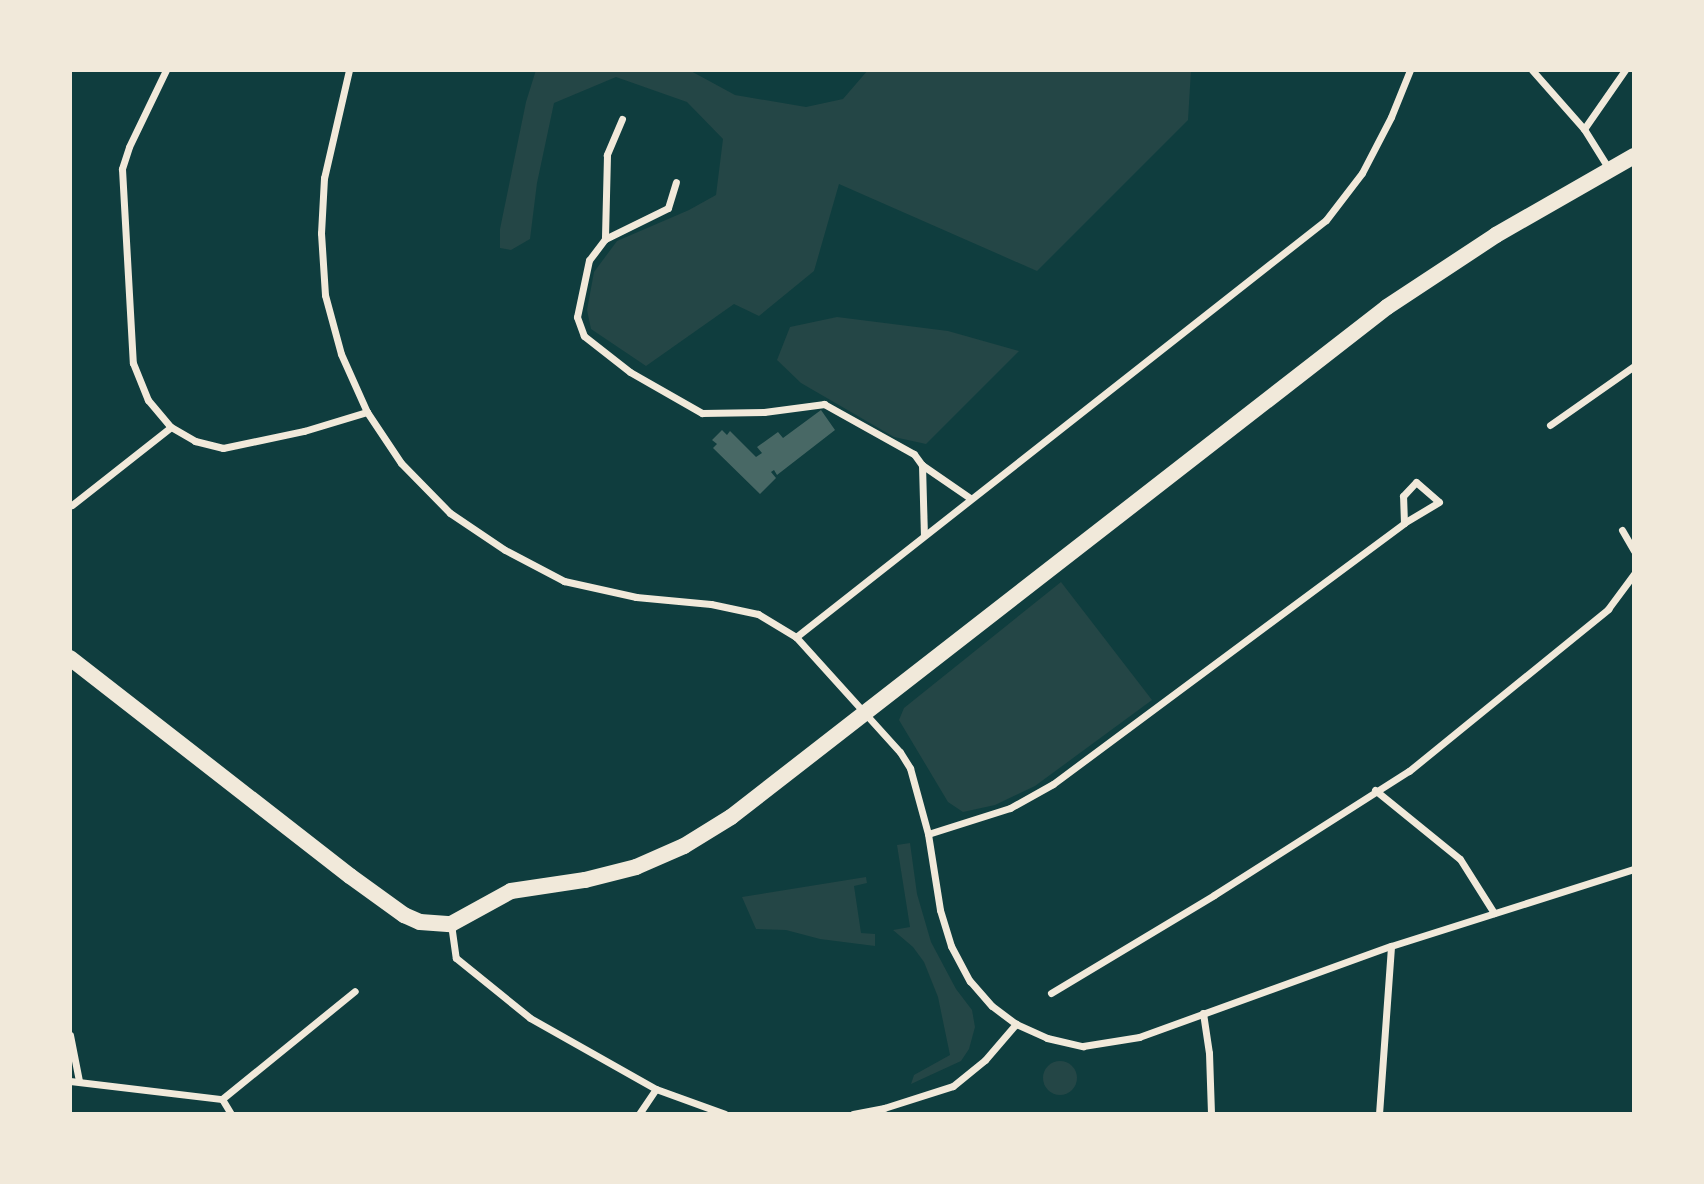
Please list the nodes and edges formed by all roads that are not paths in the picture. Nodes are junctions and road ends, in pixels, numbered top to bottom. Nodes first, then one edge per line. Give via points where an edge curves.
1 (166, 70) edge
2 (349, 70) edge
3 (1410, 70) edge
4 (1532, 70) edge
5 (1625, 70) edge
6 (622, 119) dead end
7 (1584, 130) junction
8 (1634, 156) edge
9 (1609, 169) junction
10 (676, 181) dead end
11 (605, 239) junction
12 (1634, 366) edge
13 (367, 412) junction
14 (1550, 425) dead end
15 (171, 427) junction
16 (922, 465) junction
17 (970, 498) junction
18 (72, 505) dead end
19 (1404, 523) junction
20 (1622, 530) dead end
21 (924, 535) junction
22 (1634, 551) edge
23 (1634, 573) edge
24 (796, 637) junction
25 (70, 658) edge
26 (866, 715) junction
27 (1376, 790) junction
28 (928, 834) junction
29 (1634, 869) edge
30 (1494, 913) junction
31 (451, 924) junction
32 (1391, 946) junction
33 (355, 991) dead end
34 (1051, 992) dead end
35 (1203, 1013) junction
36 (1016, 1024) junction
37 (70, 1035) edge
38 (70, 1081) edge
39 (79, 1082) junction
40 (656, 1089) junction
41 (222, 1099) junction
42 (882, 1111) edge
43 (231, 1114) edge
44 (639, 1114) edge
45 (725, 1114) edge
46 (853, 1114) edge
47 (1211, 1114) edge
48 (1379, 1114) edge

1 - 15 street via 129,147 122,181 132,363 154,409
2 - 13 street via 324,178 324,295 341,354
3 - 17 street via 1362,173 1326,220
4 - 7 street
5 - 7 street
6 - 11 street via 607,155
7 - 9 street
8 - 9 main road
9 - 26 main road via 1484,242 1338,342
10 - 11 street via 668,208
11 - 16 street via 589,260 577,317 584,336 630,372 702,414 824,404 914,454
12 - 14 street
13 - 15 street via 223,448 195,441
13 - 24 street via 425,490 450,513 564,581 599,591 758,614
15 - 18 street
16 - 17 street
16 - 21 street
17 - 21 street
19 - 19 street via 1403,496 1416,482 1439,502
19 - 28 street via 1053,784 1010,808
20 - 22 street
21 - 24 street
23 - 27 street via 1608,608 1409,771
24 - 26 street
25 - 31 main road via 404,915 420,922
26 - 28 street via 910,768
26 - 31 main road via 731,817 684,846 610,874 511,891
27 - 30 street via 1460,859
27 - 34 street via 1214,895
28 - 36 street via 940,910 951,946 970,981
29 - 30 street
30 - 32 street
31 - 40 street via 456,958 477,978 530,1018
32 - 35 street
32 - 48 street
33 - 41 street
35 - 36 street via 1139,1037 1083,1046 1047,1038
35 - 47 street
36 - 42 street via 985,1060 953,1086
37 - 39 street
38 - 39 street
39 - 41 street
40 - 44 street
40 - 45 street
41 - 43 street
42 - 46 street

